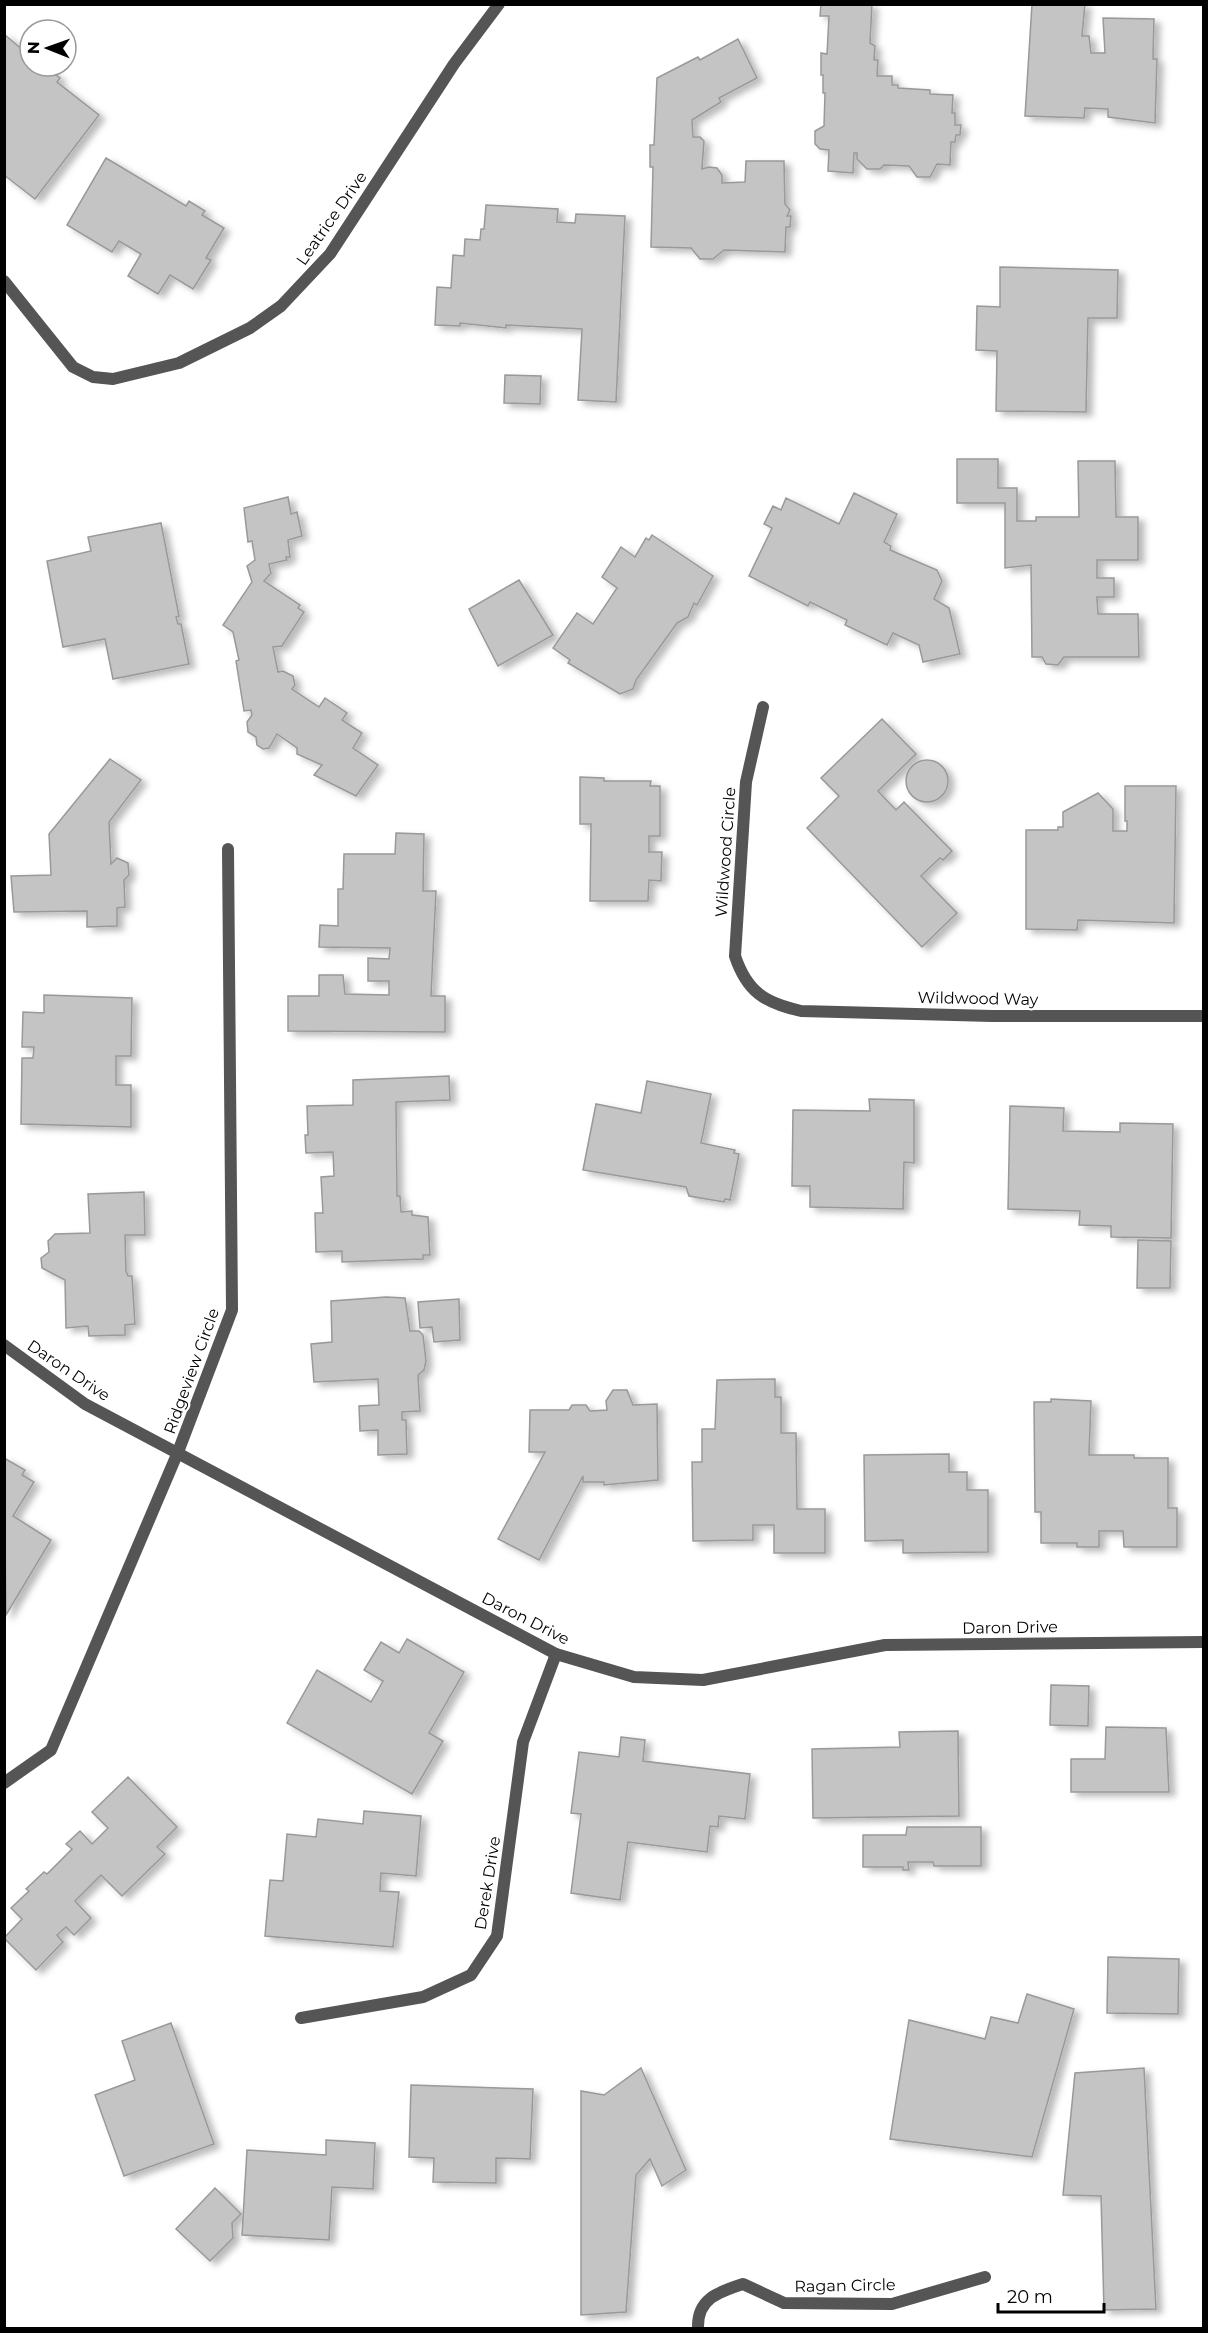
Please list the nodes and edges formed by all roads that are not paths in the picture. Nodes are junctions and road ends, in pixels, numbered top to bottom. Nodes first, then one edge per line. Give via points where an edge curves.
1 (499, 4) edge
2 (4, 280) edge
3 (763, 707) dead end
4 (228, 849) dead end
5 (757, 994) joint
6 (1203, 1016) edge
7 (4, 1345) edge
8 (178, 1452) junction
9 (1203, 1642) edge
10 (556, 1654) junction
11 (4, 1783) edge
12 (301, 2018) dead end
13 (985, 2277) dead end
14 (698, 2328) edge

1 - 2 street, Leatrice Drive via 454,64 330,254 281,306 250,328 179,363 113,379 93,377 73,368
3 - 5 street, Wildwood Circle via 746,782 735,956 742,976
4 - 8 street, Ridgeview Circle via 232,1310
5 - 6 street, Wildwood Way via 777,1006 801,1011
7 - 8 street, Daron Drive via 85,1404
8 - 10 street, Daron Drive
8 - 11 street, Ridgeview Circle via 51,1750
9 - 10 street, Daron Drive via 885,1645 703,1680 634,1677
10 - 12 street, Derek Drive via 523,1742 497,1936 471,1974 423,1996
13 - 14 street, Ragan Circle via 892,2304 784,2303 743,2284 711,2294 698,2315

